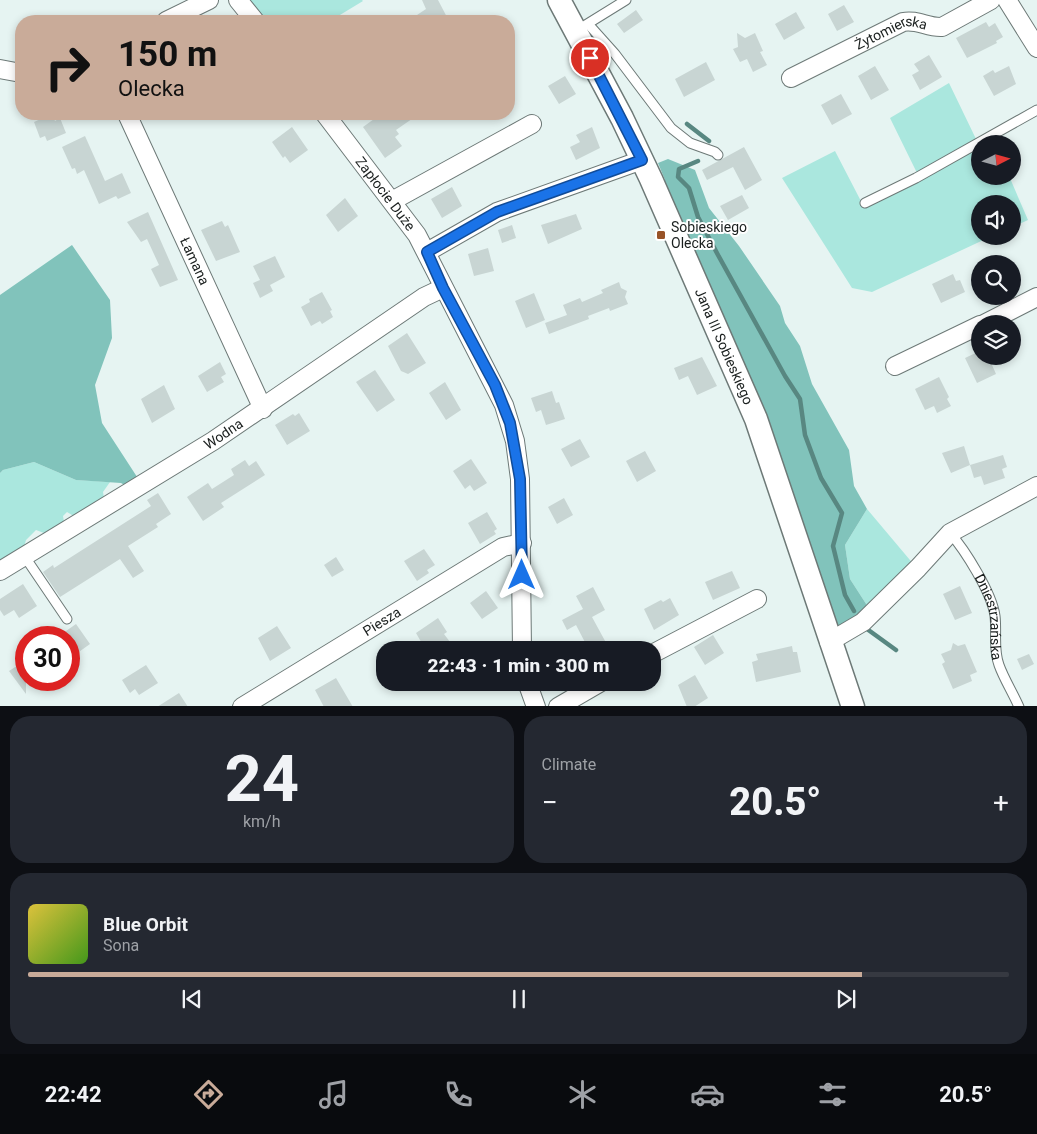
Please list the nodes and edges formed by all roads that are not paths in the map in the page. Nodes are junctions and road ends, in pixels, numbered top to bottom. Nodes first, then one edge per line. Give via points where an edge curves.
1 (209, 0) edge
2 (238, 0) edge
3 (559, 0) edge
4 (626, 0) edge
5 (992, 0) edge
6 (1007, 0) edge
7 (178, 15) edge
8 (250, 15) edge
9 (581, 27) junction
10 (1037, 48) edge
11 (0, 69) edge
12 (15, 72) edge
13 (791, 78) dead end
14 (1037, 110) edge
15 (130, 120) edge
16 (331, 120) edge
17 (532, 124) dead end
18 (718, 156) dead end
19 (642, 160) junction
20 (392, 201) junction
21 (865, 203) dead end
22 (427, 252) junction
23 (443, 288) junction
24 (1037, 298) edge
25 (1002, 315) edge
26 (971, 330) edge
27 (895, 366) dead end
28 (263, 408) junction
29 (1037, 486) edge
30 (950, 533) junction
31 (522, 543) junction
32 (25, 557) junction
33 (0, 571) edge
34 (757, 599) dead end
35 (67, 619) dead end
36 (522, 641) edge
37 (829, 642) junction
38 (661, 649) edge
39 (530, 691) edge
40 (585, 691) edge
41 (242, 706) edge
42 (536, 706) edge
43 (558, 706) edge
44 (853, 706) edge
45 (1019, 706) edge

1 - 7 street
2 - 8 street
3 - 9 street, Jana III Sobieskiego
4 - 9 lane
5 - 13 street, Żytomierska via 942,26 903,22
6 - 10 street
9 - 18 lane via 610,48 671,128
9 - 19 street, Jana III Sobieskiego
11 - 12 street
14 - 21 lane
15 - 28 street, Łamana
16 - 20 street, Zapłocie Duże
17 - 20 street
19 - 22 street via 497,212
19 - 37 street, Jana III Sobieskiego via 756,420
20 - 22 street, Zapłocie Duże
22 - 23 street, Zapłocie Duże
23 - 28 street, Wodna via 424,297
23 - 31 street, Zapłocie Duże via 495,385 510,423 520,479
24 - 25 street
26 - 27 street
28 - 32 street, Wodna
29 - 30 street
30 - 37 street via 863,622
30 - 45 lane, Dniestrzańska via 962,547 991,602 995,613 999,665
31 - 36 street, Zapłocie Duże
31 - 41 street, Piesza via 503,547
32 - 33 street, Wodna
32 - 35 lane
34 - 38 street
37 - 44 street, Jana III Sobieskiego
39 - 42 street
40 - 43 street

